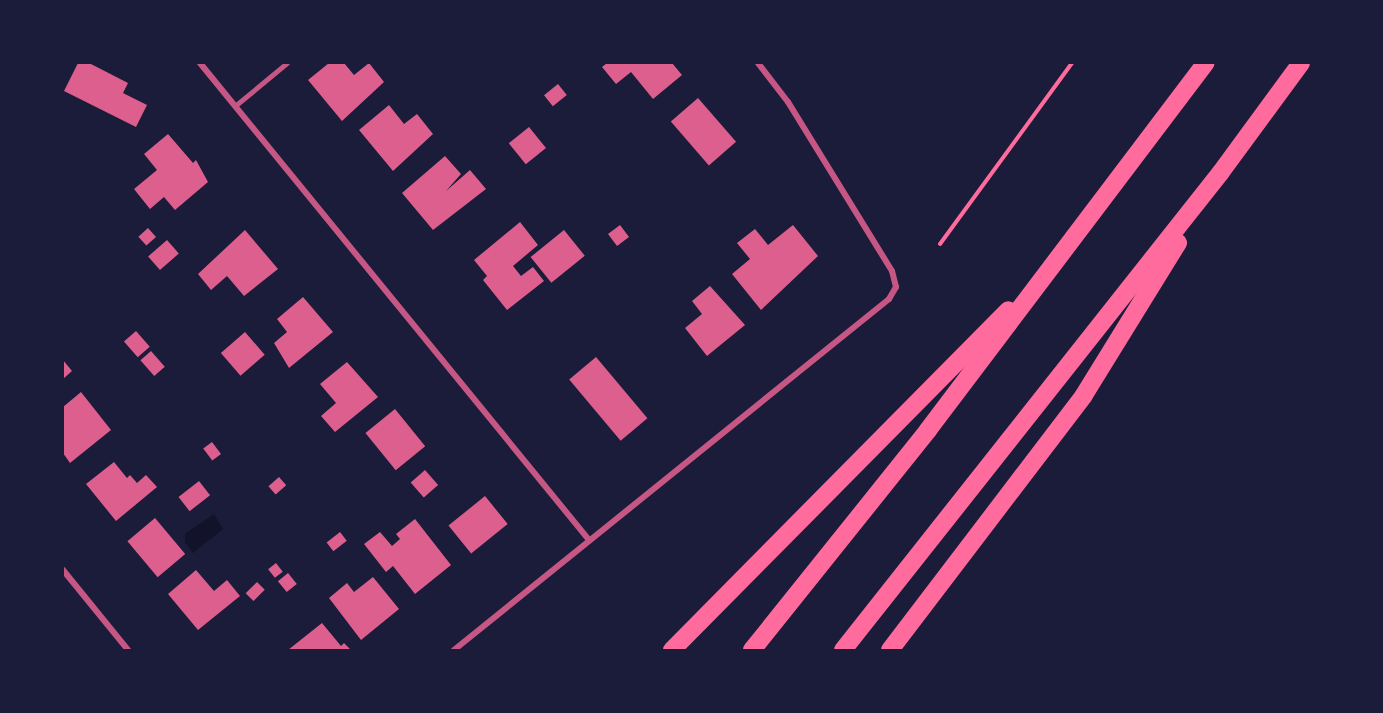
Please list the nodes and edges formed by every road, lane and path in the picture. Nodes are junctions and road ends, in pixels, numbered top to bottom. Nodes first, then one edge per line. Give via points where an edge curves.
1 (200, 63) edge
2 (287, 63) edge
3 (758, 63) edge
4 (1072, 63) edge
5 (1206, 63) edge
6 (1300, 63) edge
7 (235, 106) junction
8 (1221, 172) junction
9 (940, 244) dead end
10 (1060, 257) junction
11 (589, 540) junction
12 (63, 570) edge
13 (128, 650) edge
14 (454, 650) edge
15 (672, 650) edge
16 (752, 650) edge
17 (843, 650) edge
18 (890, 650) edge

1 - 7 street
2 - 7 lane
3 - 11 street via 788,102 892,271 896,287 889,299
4 - 9 path
5 - 10 highway
6 - 8 highway
7 - 11 street
8 - 17 highway
8 - 18 highway via 1084,395
10 - 15 highway
10 - 16 highway
11 - 14 street
12 - 13 street

